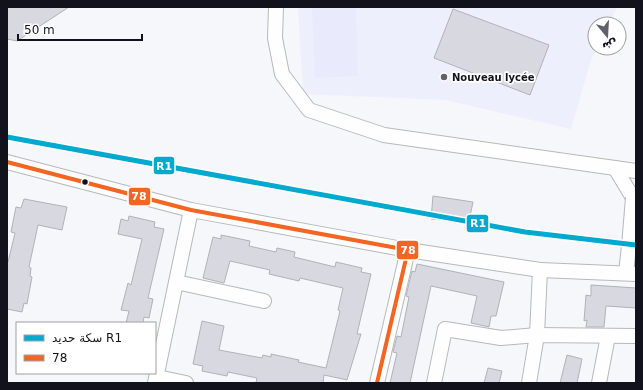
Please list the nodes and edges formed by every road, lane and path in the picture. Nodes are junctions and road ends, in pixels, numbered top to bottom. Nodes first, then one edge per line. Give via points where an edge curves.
1 (276, 7) edge
2 (7, 162) edge
3 (615, 168) junction
4 (636, 172) edge
5 (191, 210) junction
6 (408, 250) junction
7 (540, 270) junction
8 (631, 273) edge
9 (176, 282) junction
10 (264, 301) dead end
11 (537, 334) junction
12 (608, 336) junction
13 (636, 336) edge
14 (156, 380) edge
15 (186, 383) edge
16 (377, 383) edge
17 (434, 383) edge
18 (529, 383) edge
19 (599, 383) edge

1 - 3 street via 274,38 282,74 309,110 384,135
2 - 5 street
3 - 4 street
3 - 8 street, bridge via 633,198 628,246
5 - 6 street
5 - 9 street
6 - 7 street
6 - 16 street
7 - 8 street
7 - 11 street
9 - 10 street
9 - 14 street
11 - 12 street
11 - 17 street via 501,338 445,329
11 - 18 street
12 - 13 street
12 - 19 street
14 - 15 street

